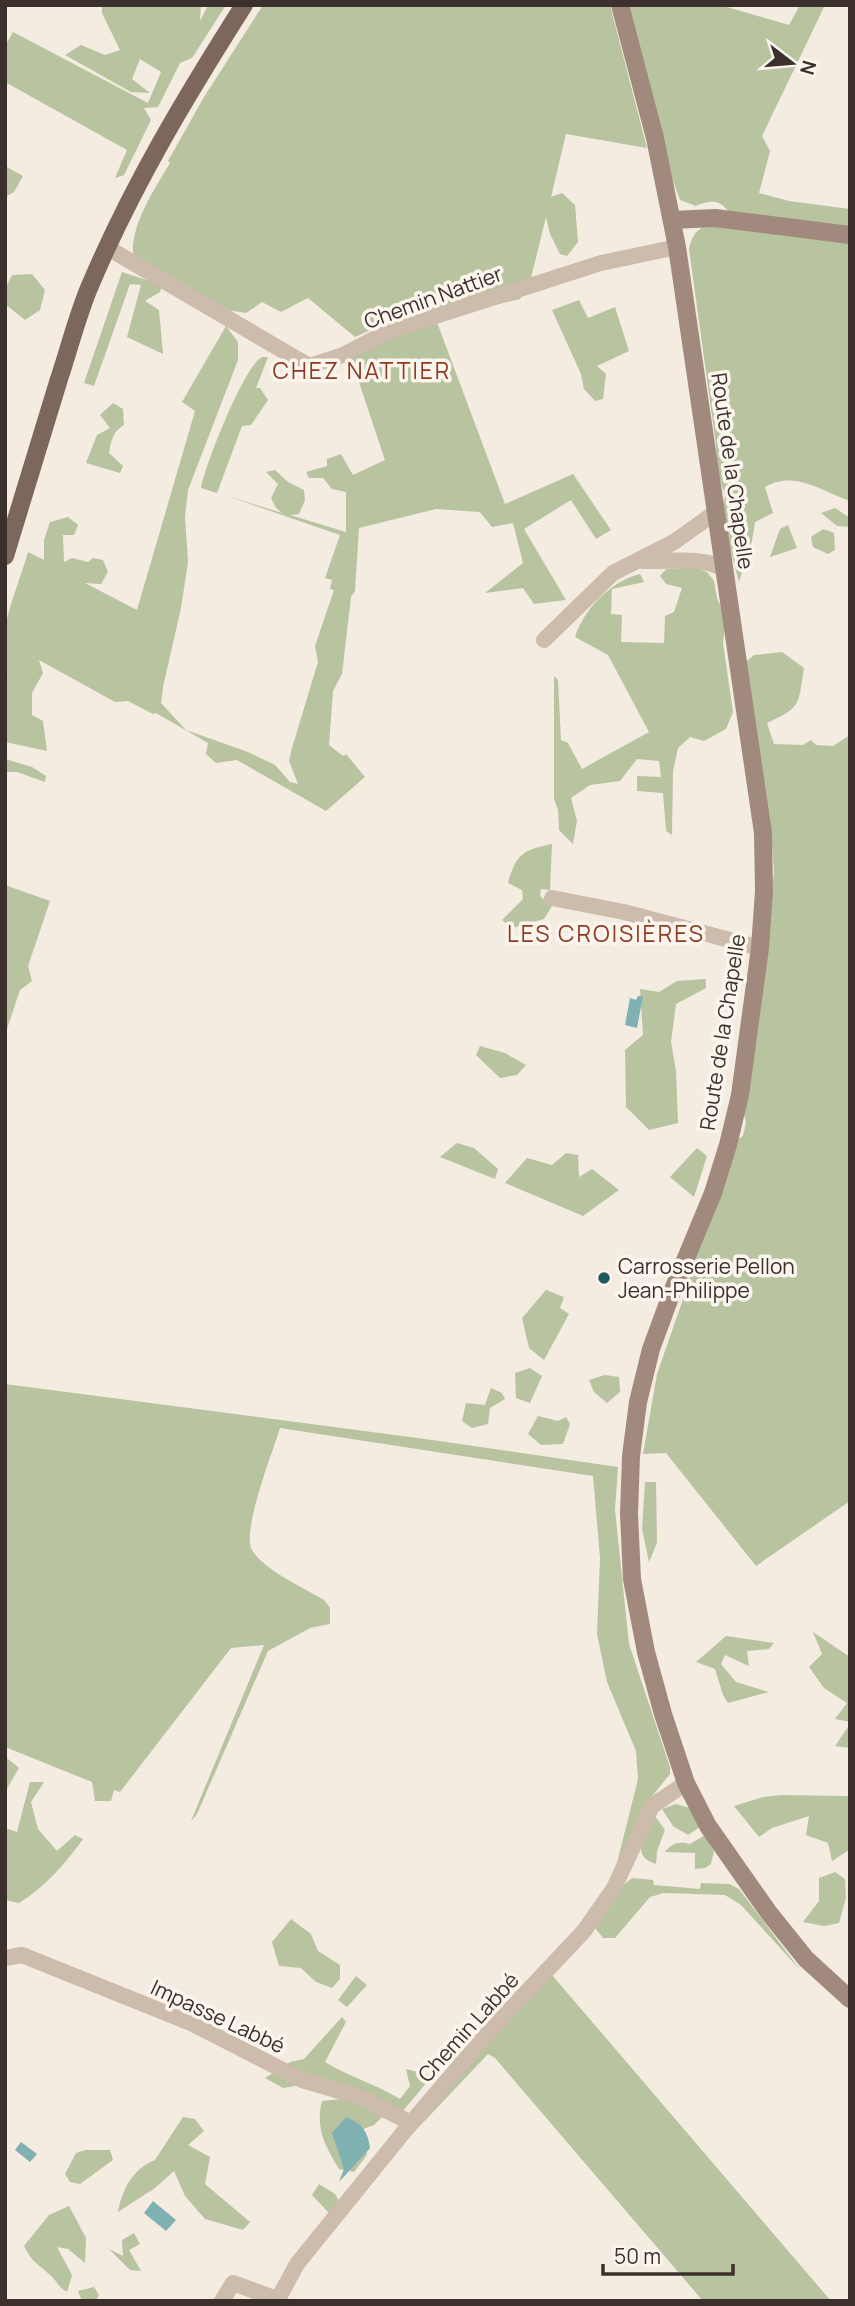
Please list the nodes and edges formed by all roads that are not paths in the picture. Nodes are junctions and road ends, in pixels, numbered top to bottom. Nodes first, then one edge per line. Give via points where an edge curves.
1 (244, 5) edge
2 (620, 5) edge
3 (672, 220) junction
4 (850, 235) edge
5 (677, 247) junction
6 (108, 248) junction
7 (716, 512) junction
8 (5, 556) edge
9 (640, 561) junction
10 (724, 569) junction
11 (544, 640) dead end
12 (552, 898) dead end
13 (760, 948) junction
14 (686, 1783) junction
15 (5, 1958) edge
16 (849, 1997) edge
17 (411, 2123) junction
18 (277, 2300) edge
19 (222, 2301) edge

1 - 6 main road via 172,121
2 - 3 main road, Route de la Chapelle
3 - 4 main road via 715,218
3 - 5 main road, Route de la Chapelle
5 - 6 street, Chemin Nattier via 565,274 389,331 343,355 309,366
5 - 7 main road, Route de la Chapelle
6 - 8 main road via 88,290
7 - 9 street
7 - 10 main road, Route de la Chapelle
9 - 10 street via 701,562
9 - 11 street via 613,573
10 - 13 main road, Route de la Chapelle via 763,833
12 - 13 street
13 - 14 main road, Route de la Chapelle via 740,1095 728,1145 651,1349 631,1456 632,1579 646,1653
14 - 16 main road, Route de la Chapelle via 708,1826 769,1913 806,1959
14 - 17 street, Chemin Labbé via 652,1806 614,1888 584,1931
15 - 17 street, Impasse Labbé via 22,1955 120,1994 191,2023 302,2080 360,2097
17 - 18 street, Chemin Labbé via 297,2264
18 - 19 street via 233,2283

